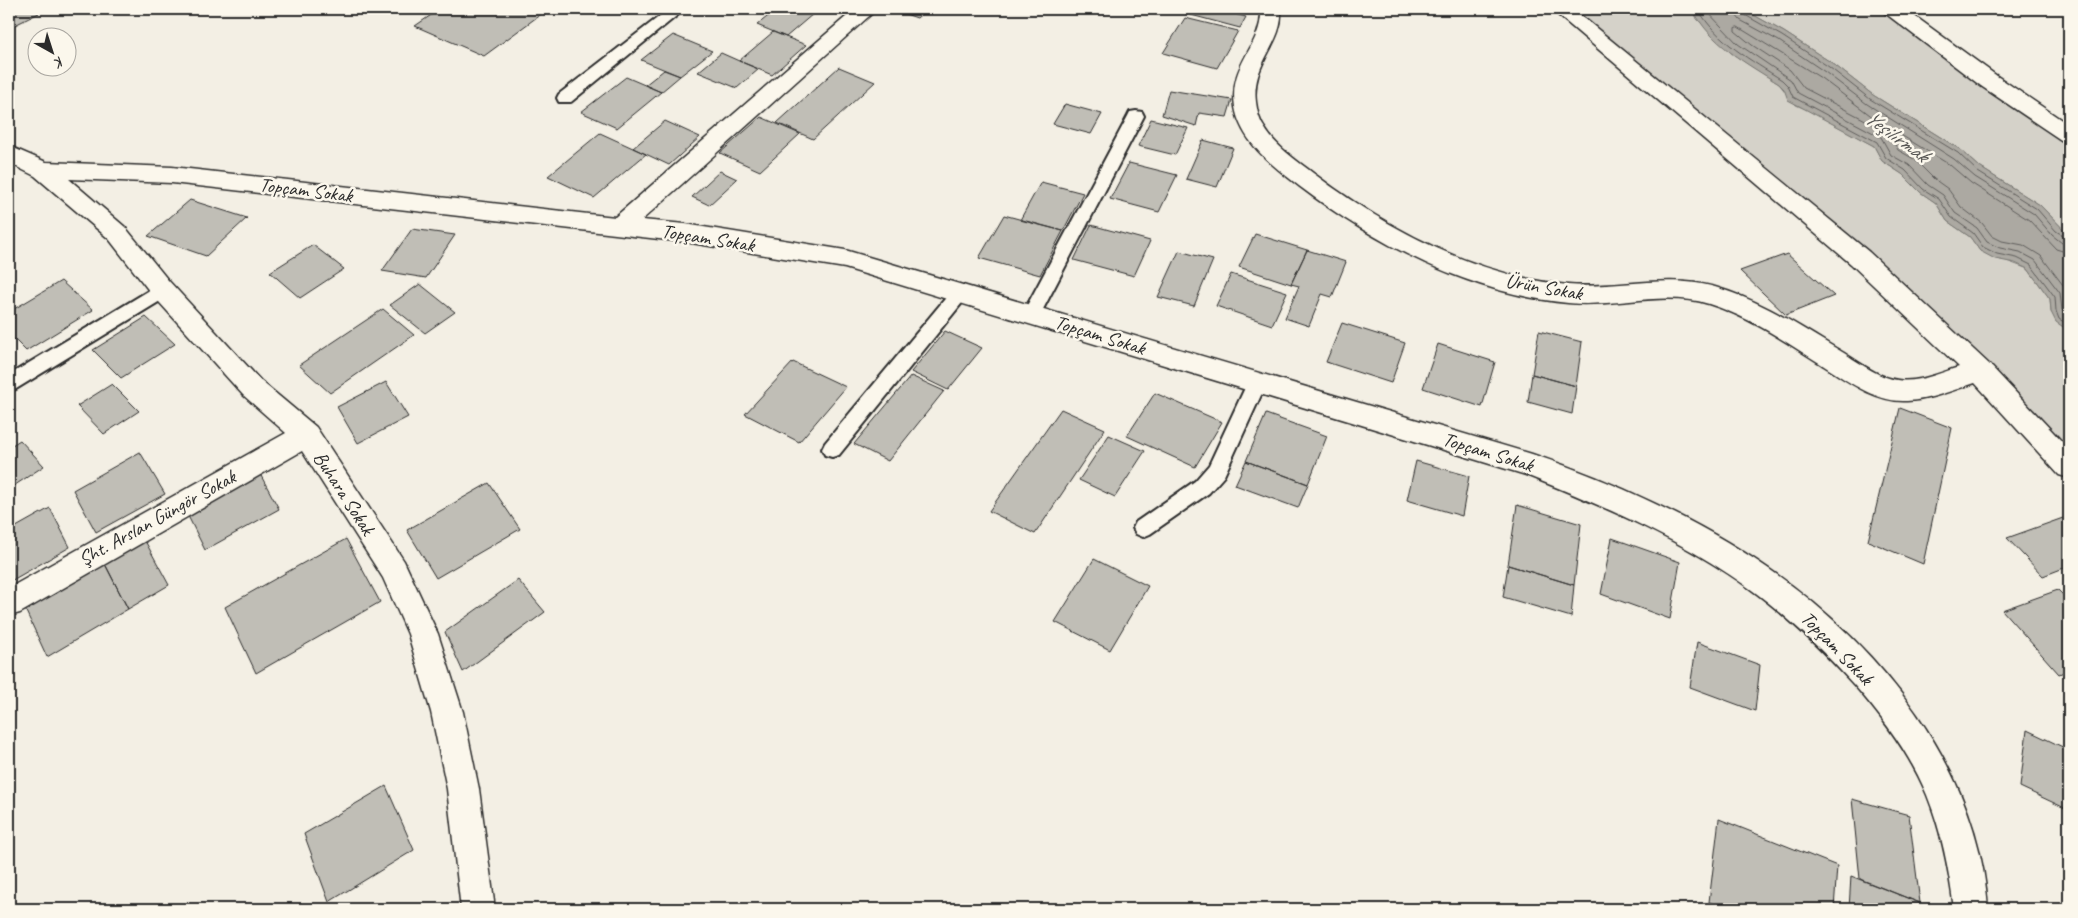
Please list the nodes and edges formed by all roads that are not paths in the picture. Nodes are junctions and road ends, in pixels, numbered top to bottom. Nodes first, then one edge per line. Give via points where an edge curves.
1 (678, 9) edge
2 (867, 9) edge
3 (1271, 9) edge
4 (1561, 9) edge
5 (1892, 9) edge
6 (565, 98) dead end
7 (1136, 116) dead end
8 (2069, 135) edge
9 (9, 154) edge
10 (43, 170) junction
11 (620, 226) junction
12 (164, 290) junction
13 (960, 293) junction
14 (1031, 314) junction
15 (1980, 371) junction
16 (1257, 382) junction
17 (9, 384) edge
18 (306, 435) junction
19 (832, 448) dead end
20 (2069, 467) edge
21 (1143, 528) dead end
22 (9, 603) edge
23 (478, 909) edge
24 (1971, 909) edge

1 - 6 lane
2 - 11 street
3 - 15 street, Ürün Sokak via 1269,28 1246,75 1245,100 1251,124 1265,144 1326,196 1414,246 1480,273 1550,291 1600,296 1672,289 1726,300 1896,390 1909,391
4 - 15 street via 1860,258
5 - 8 street
7 - 14 lane
9 - 10 street, Topçam Sokak
10 - 11 street, Topçam Sokak via 172,174
10 - 12 street, Buhara Sokak via 117,233
11 - 13 street, Topçam Sokak via 685,233 844,259
12 - 17 lane
12 - 18 street, Buhara Sokak via 252,388
13 - 14 street, Topçam Sokak
13 - 19 lane
14 - 16 street, Topçam Sokak
15 - 20 street
16 - 21 lane via 1217,470 1202,486
16 - 24 street, Topçam Sokak via 1532,465 1614,497 1732,561 1794,604 1843,650 1892,706 1925,754 1952,815 1970,889
18 - 22 street, Şht. Arslan Güngör Sokak
18 - 23 street, Buhara Sokak via 394,570 423,634 447,712 463,789

